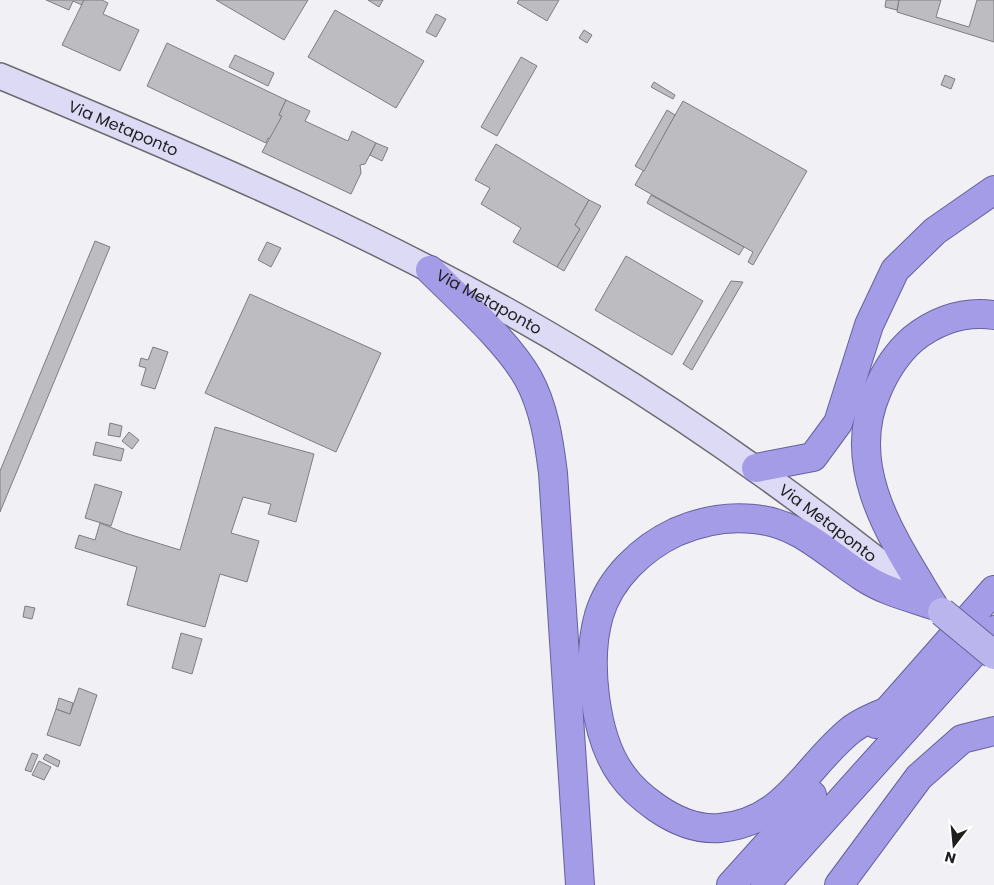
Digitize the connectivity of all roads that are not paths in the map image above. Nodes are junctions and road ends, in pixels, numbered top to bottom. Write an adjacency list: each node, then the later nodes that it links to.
1 (0, 76): 3 (main road, Via Metaponto)
2 (994, 190): 5 (highway)
3 (430, 270): 5 (main road, Via Metaponto); 12 (highway)
4 (994, 315): 7 (highway)
5 (756, 468): 7 (main road, Via Metaponto)
6 (994, 590): 10 (highway)
7 (938, 608): 9 (main road, bridge); 10 (highway)
8 (994, 630): 14 (highway)
9 (994, 655)
10 (888, 711): 13 (highway)
11 (994, 731): 15 (highway)
12 (580, 885)
13 (731, 885)
14 (764, 885)
15 (839, 885)

